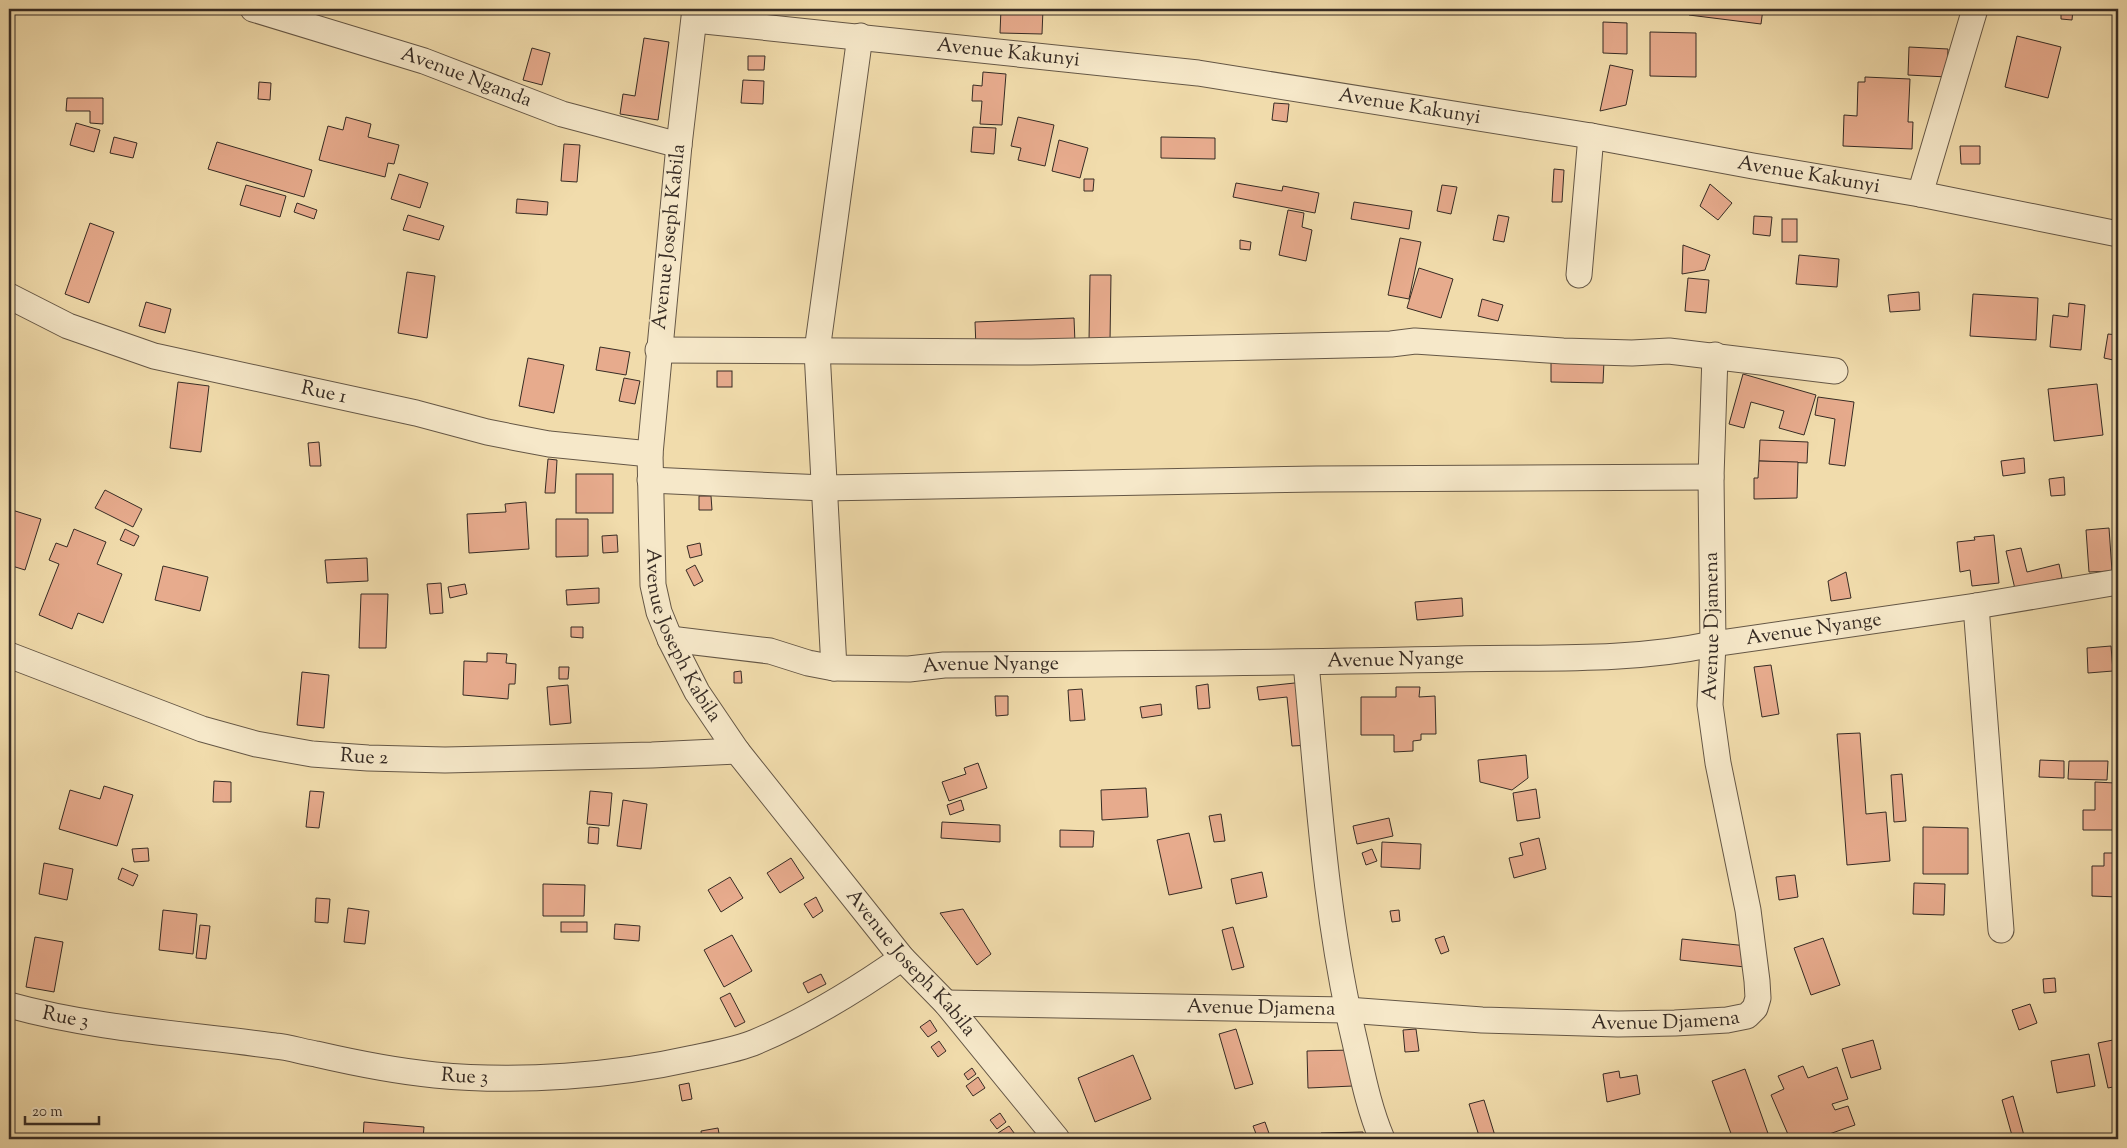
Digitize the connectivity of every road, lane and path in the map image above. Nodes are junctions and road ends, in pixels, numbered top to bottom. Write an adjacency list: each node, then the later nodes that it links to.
1 (253, 9): 6 (street, Avenue Nganda)
2 (1975, 9): 7 (street)
3 (695, 14): 4 (street, Avenue Kakunyi); 6 (street, Avenue Joseph Kabila)
4 (860, 36): 5 (street, Avenue Kakunyi); 12 (street)
5 (1591, 136): 7 (street, Avenue Kakunyi); 9 (street)
6 (679, 145): 11 (street, Avenue Joseph Kabila)
7 (1920, 194): 8 (street, Avenue Kakunyi)
8 (2118, 234)
9 (1579, 275)
10 (9, 296): 15 (street, Rue 1)
11 (658, 350): 12 (street); 15 (street, Avenue Joseph Kabila)
12 (817, 351): 13 (street); 18 (street)
13 (1716, 355): 14 (street); 16 (street, Avenue Djamena)
14 (1835, 370)
15 (650, 454): 17 (street, Avenue Joseph Kabila)
16 (1710, 476): 18 (street); 22 (street, Avenue Djamena)
17 (650, 480): 18 (street); 21 (street, Avenue Joseph Kabila)
18 (824, 488): 25 (street)
19 (2118, 582): 20 (street, Avenue Nyange)
20 (1976, 606): 22 (street, Avenue Nyange); 27 (street)
21 (670, 639): 25 (street, Avenue Nyange); 26 (street, Avenue Joseph Kabila)
22 (1713, 644): 24 (street, Avenue Nyange); 31 (street, Avenue Djamena)
23 (9, 655): 26 (street, Rue 2)
24 (1306, 663): 25 (street, Avenue Nyange); 31 (street)
25 (834, 668)
26 (738, 751): 28 (street, Avenue Joseph Kabila)
27 (2001, 930)
28 (902, 958): 29 (street, Avenue Joseph Kabila); 30 (street, Rue 3)
29 (946, 1003): 31 (street, Avenue Djamena); 32 (street, Avenue Joseph Kabila)
30 (9, 1005)
31 (1347, 1010): 33 (street)
32 (1058, 1139)
33 (1382, 1139)

